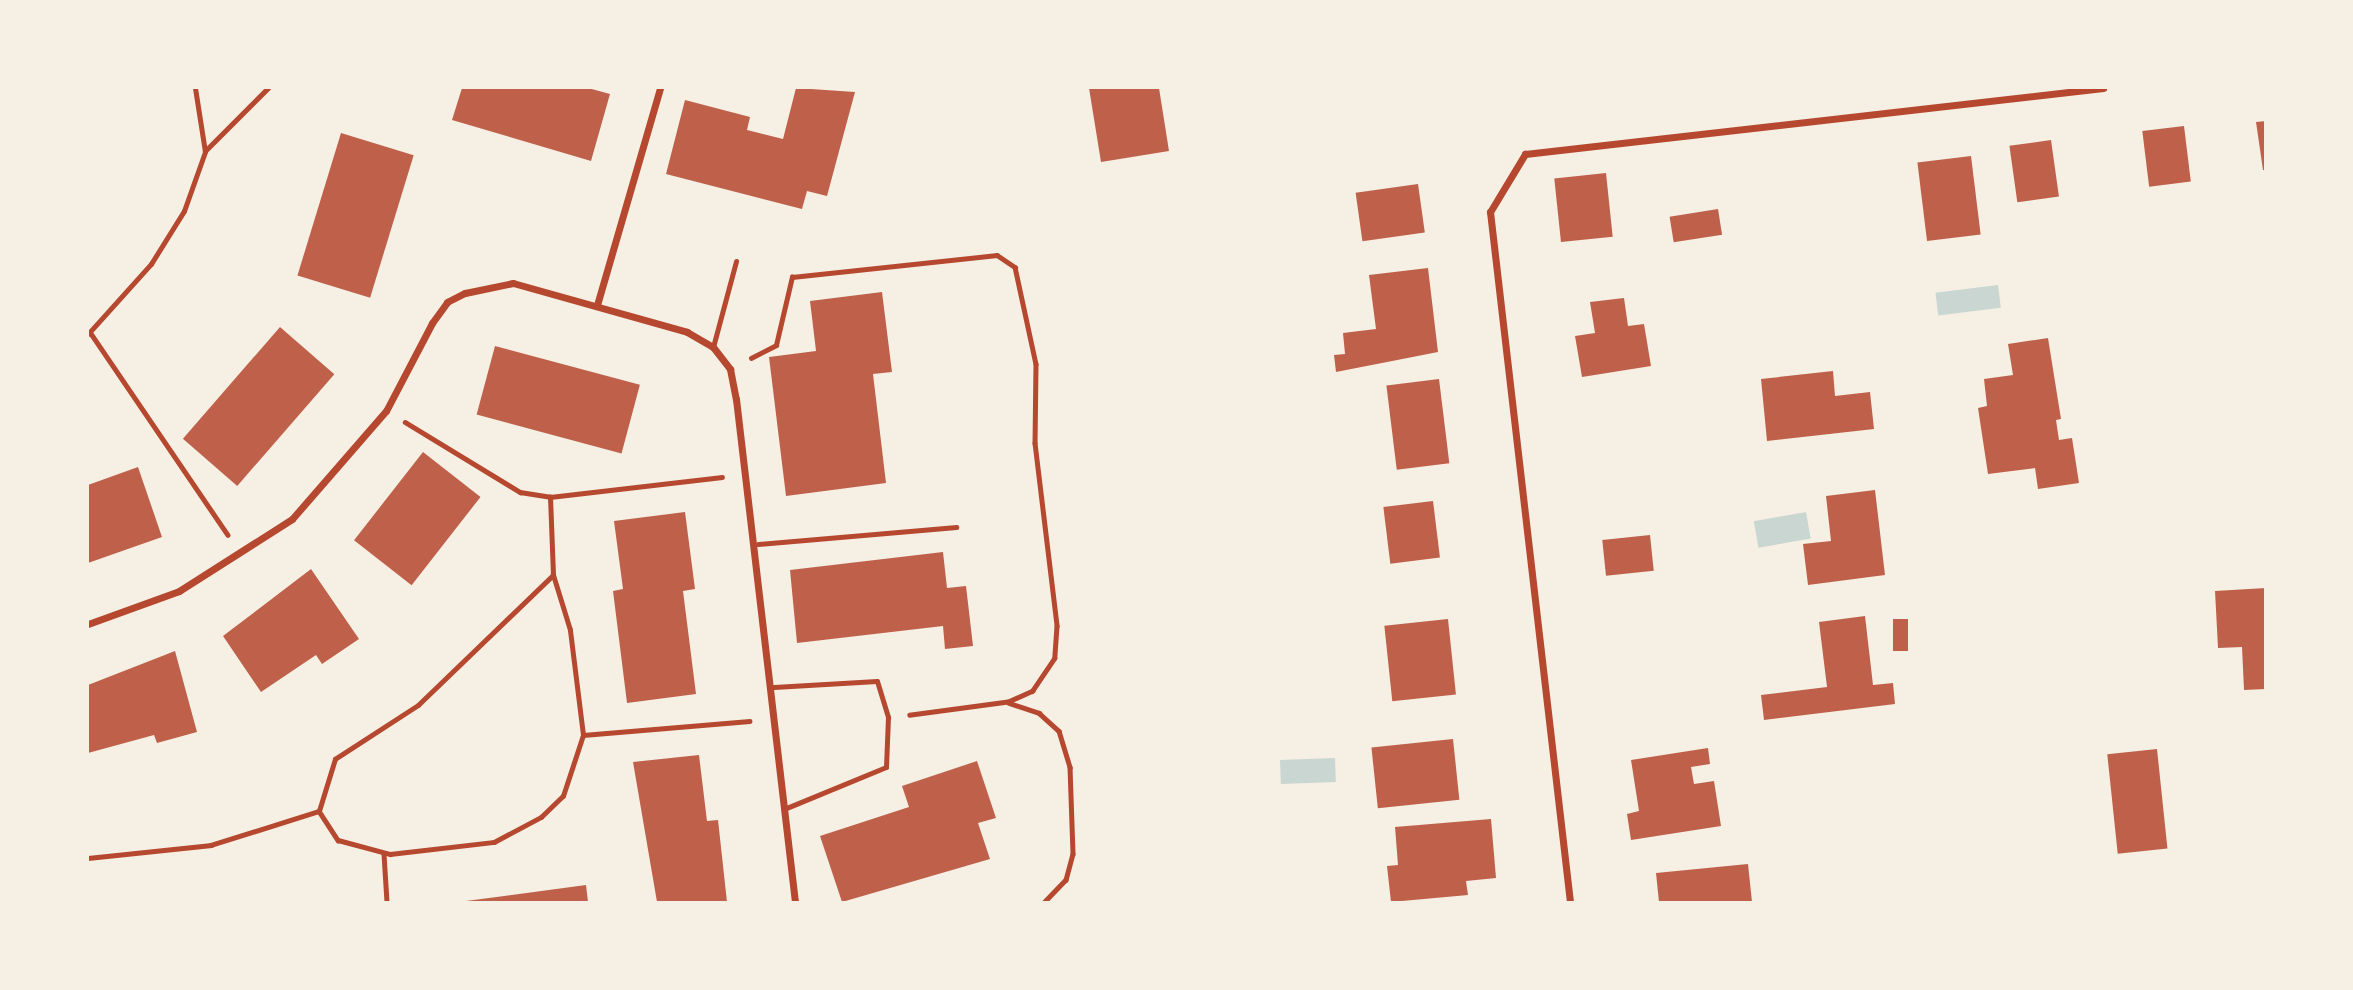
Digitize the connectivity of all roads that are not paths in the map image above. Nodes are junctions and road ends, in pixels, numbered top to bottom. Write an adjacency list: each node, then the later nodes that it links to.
1 (660, 88): 4 (street)
2 (2103, 88): 12 (street)
3 (736, 261): 5 (lane)
4 (597, 305): 5 (street); 8 (street)
5 (713, 347): 7 (street)
6 (956, 527): 7 (lane)
7 (758, 544): 9 (street)
8 (88, 624)
9 (774, 687): 10 (street); 10 (lane)
10 (784, 809): 11 (street)
11 (795, 902)
12 (1570, 902)

